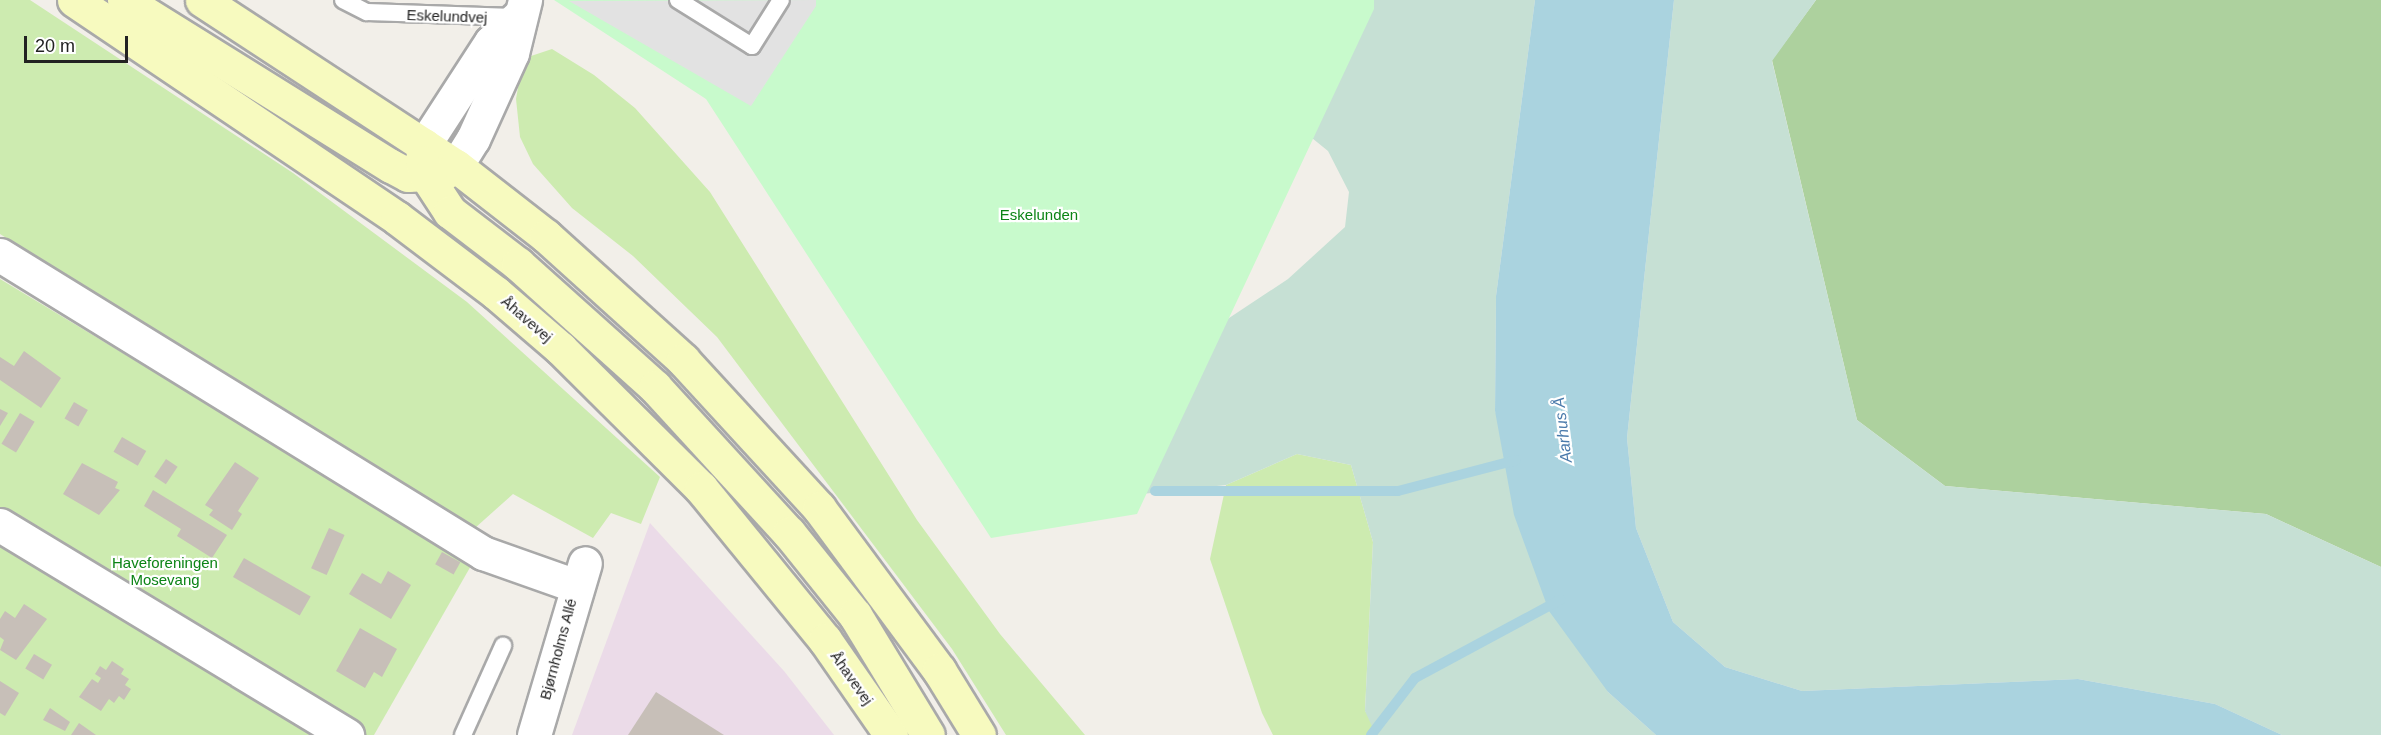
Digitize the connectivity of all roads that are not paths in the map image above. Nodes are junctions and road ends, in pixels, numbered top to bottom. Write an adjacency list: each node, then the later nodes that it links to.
1 (74, 0): 16 (main road, Åhavevej)
2 (124, 0): 9 (main road)
3 (202, 0): 8 (main road)
4 (343, 0): 7 (lane, Eskelundvej)
5 (678, 0): 6 (lane)
6 (781, 0)
7 (521, 9): 8 (street, Eskelundvej); 9 (street)
8 (424, 145): 9 (main road)
9 (441, 171): 17 (main road); 18 (main road)
10 (0, 255): 15 (street, Bjørnholms Allé)
11 (0, 525): 13 (street)
12 (503, 646): 14 (lane)
13 (347, 735)
14 (463, 735)
15 (534, 735)
16 (891, 735)
17 (928, 735)
18 (980, 735)

